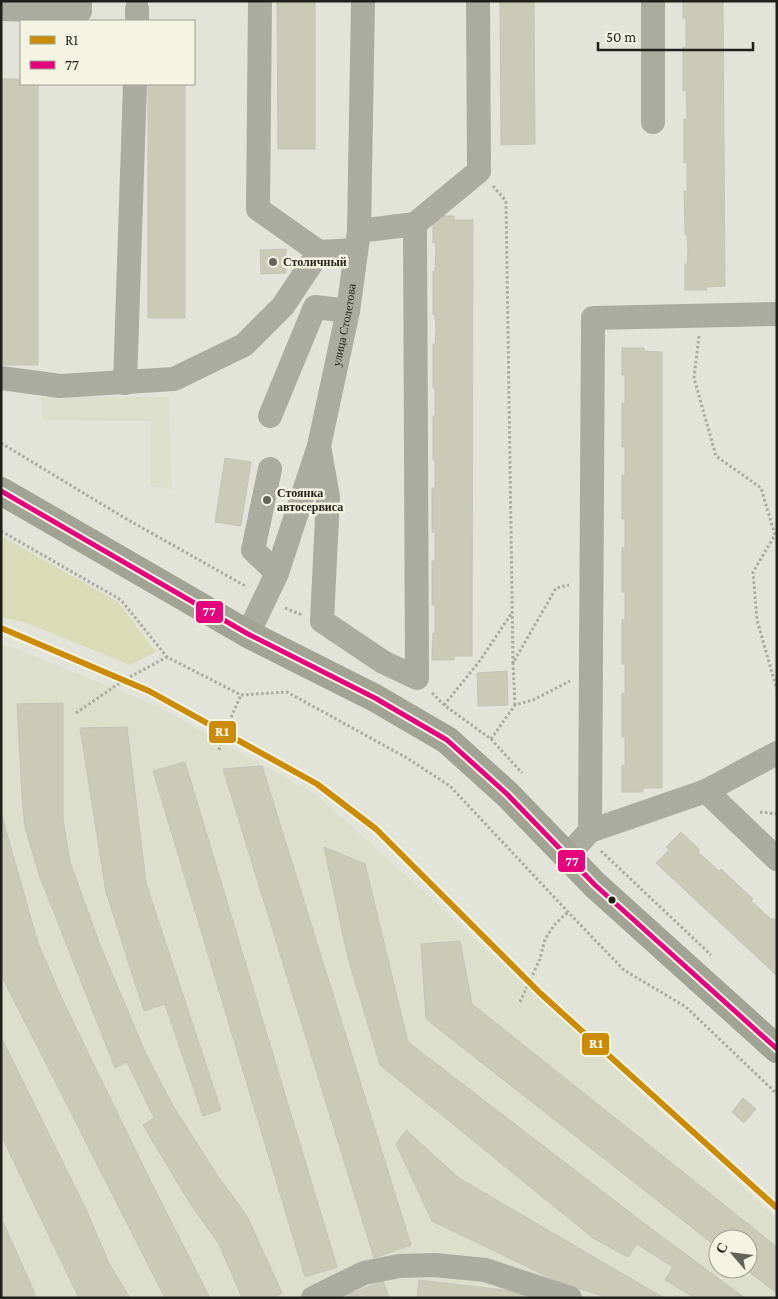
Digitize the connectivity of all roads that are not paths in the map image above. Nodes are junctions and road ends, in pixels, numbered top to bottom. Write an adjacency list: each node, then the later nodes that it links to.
1 (80, 1): 6 (street)
2 (260, 1): 11 (street)
3 (363, 1): 10 (street, улица Столетова)
4 (478, 1): 9 (street)
5 (653, 1): 8 (street)
6 (1, 9)
7 (135, 85): 15 (street)
8 (653, 122)
9 (415, 224): 10 (street); 17 (street)
10 (357, 240): 11 (street); 12 (street, улица Столетова)
11 (319, 252): 15 (street)
12 (348, 311): 16 (street); 17 (street, улица Столетова)
13 (777, 314): 24 (street)
14 (1, 378): 15 (street)
15 (125, 383)
16 (270, 416)
17 (319, 446): 20 (street, улица Столетова)
18 (270, 469): 20 (street)
19 (1, 490): 21 (main road)
20 (277, 573): 21 (street, улица Столетова)
21 (248, 634): 25 (main road)
22 (777, 753): 23 (street)
23 (706, 791): 24 (street); 26 (street)
24 (590, 831): 25 (street)
25 (567, 856): 27 (main road)
26 (777, 858)
27 (777, 1048)
28 (313, 1298): 29 (street)
29 (570, 1298)

